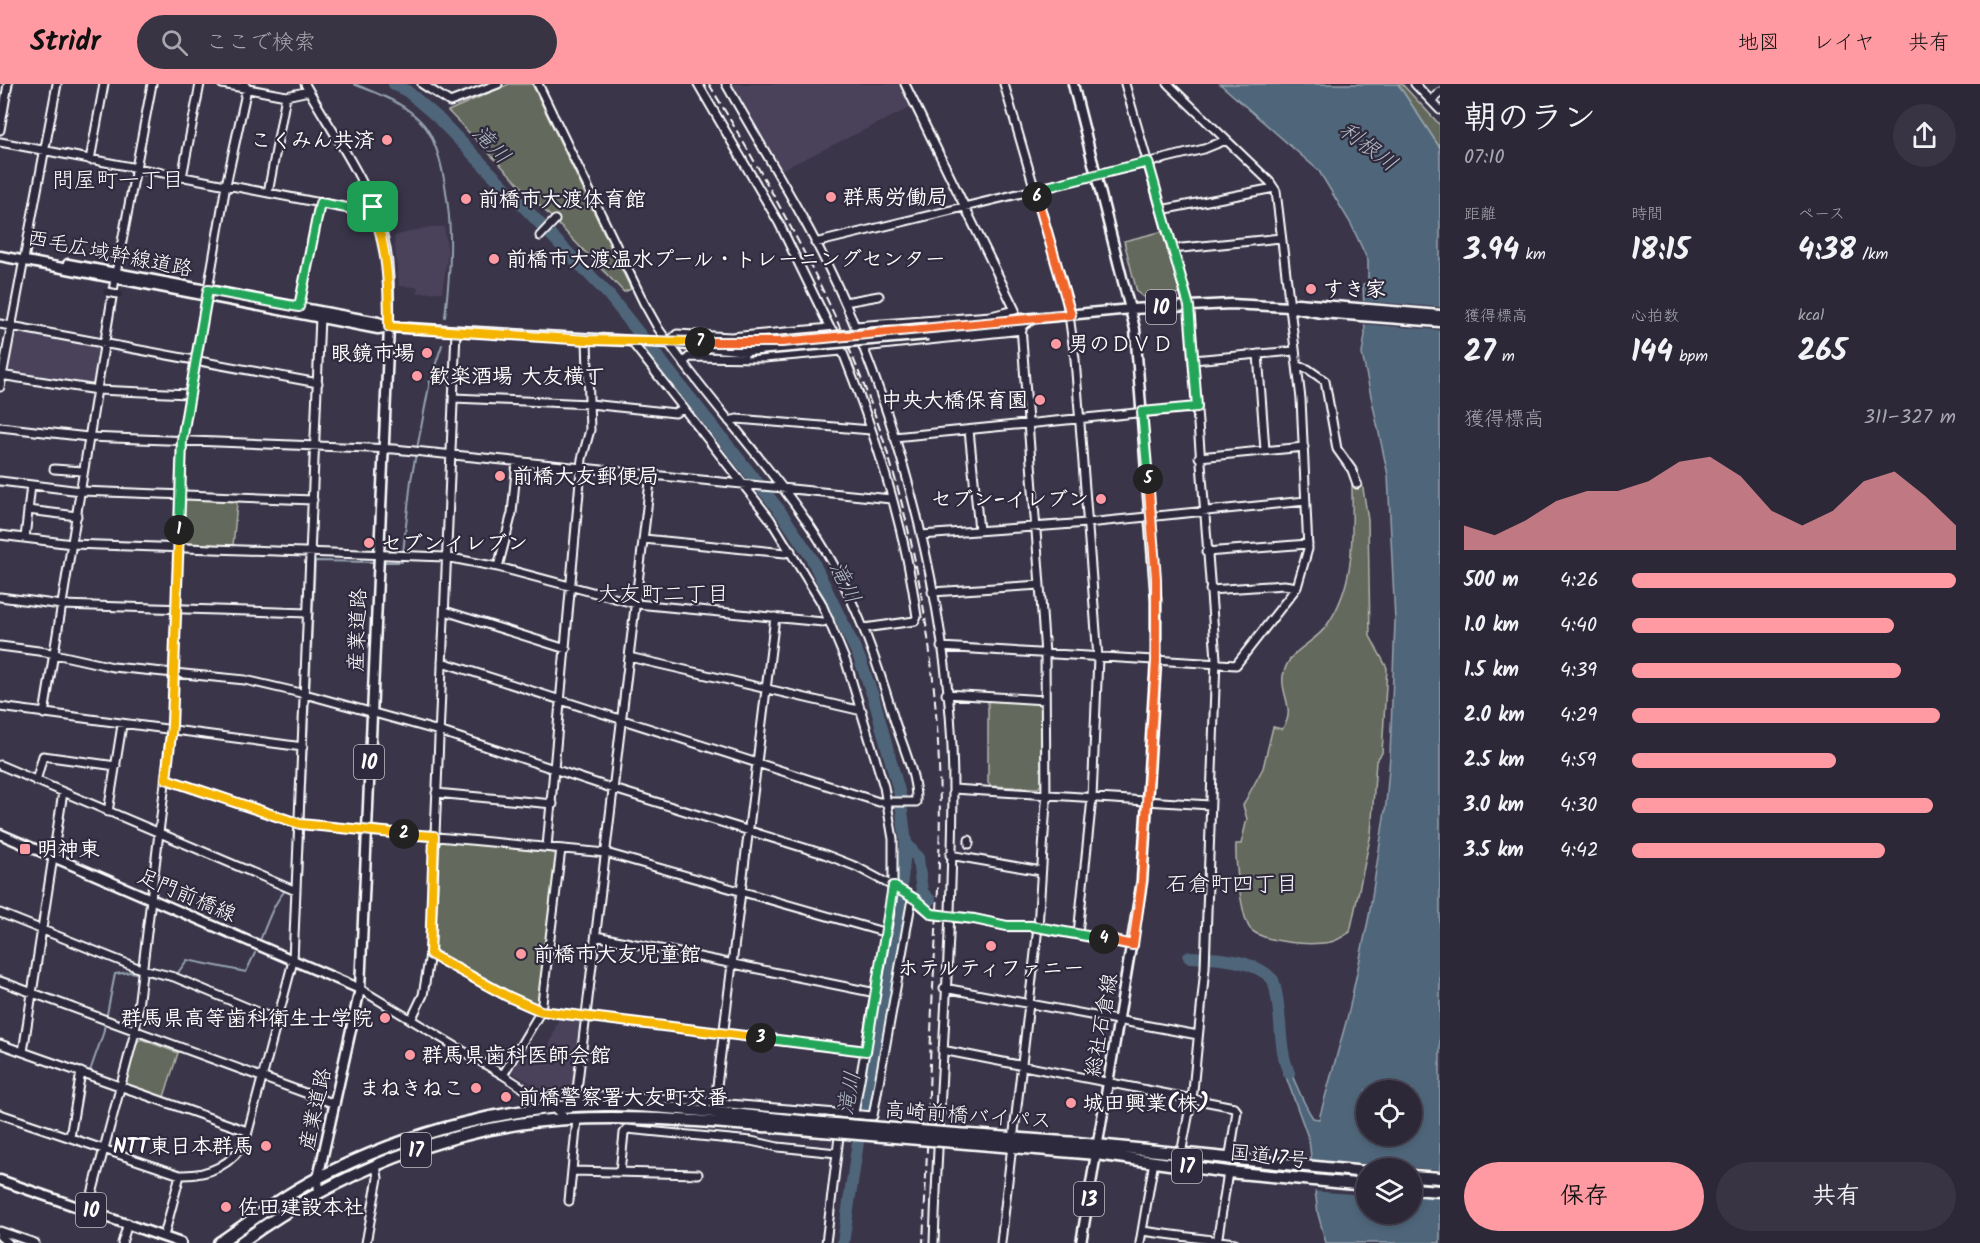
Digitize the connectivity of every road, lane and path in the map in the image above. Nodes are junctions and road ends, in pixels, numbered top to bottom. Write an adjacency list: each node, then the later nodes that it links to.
1 (8, 84): 23 (street)
2 (57, 84): 26 (street)
3 (104, 84): 27 (street)
4 (152, 84): 29 (street)
5 (200, 84): 31 (street)
6 (222, 84): 19 (street)
7 (305, 84): 20 (street, 産業道路)
8 (422, 84): 9 (street)
9 (498, 84)
10 (538, 84): 75 (street)
11 (698, 84): 68 (street)
12 (726, 84): 43 (street)
13 (1004, 84): 34 (street)
14 (1073, 84): 30 (main road, 総社石倉線)
15 (1125, 84): 28 (street)
16 (1168, 84): 24 (street)
17 (1415, 84): 22 (street)
18 (907, 85): 38 (street)
19 (245, 86): 21 (street); 32 (street)
20 (309, 91): 21 (street); 37 (street, 産業道路)
21 (286, 96): 35 (street)
22 (1440, 110)
23 (0, 130)
24 (1226, 140): 28 (street); 33 (street)
25 (0, 142): 26 (street)
26 (44, 151): 27 (street); 47 (street)
27 (90, 160): 29 (street)
28 (1148, 162): 30 (street); 39 (street)
29 (135, 168): 31 (street); 48 (street)
30 (1095, 175): 34 (street); 57 (main road, 総社石倉線)
31 (182, 177): 32 (street)
32 (226, 185): 35 (street); 50 (street)
33 (1274, 188): 39 (street); 42 (street)
34 (1035, 190): 38 (street); 59 (street)
35 (268, 193): 36 (street)
36 (320, 203): 37 (street); 55 (street)
37 (373, 207): 67 (street, 産業道路)
38 (965, 208): 43 (street); 66 (street)
39 (1161, 210): 44 (street)
40 (555, 220): 41 (street)
41 (540, 236)
42 (1281, 238): 44 (street); 56 (street)
43 (815, 243): 53 (street)
44 (1172, 249): 54 (street)
45 (0, 251): 47 (main road, 西毛広域幹線道路)
46 (0, 256): 47 (main road, 西毛広域幹線道路)
47 (23, 258): 48 (main road, 西毛広域幹線道路); 65 (street)
48 (115, 276): 50 (main road, 西毛広域幹線道路); 74 (street)
49 (107, 292): 51 (street, bridge)
50 (208, 293): 55 (main road, 西毛広域幹線道路); 61 (main road, 西毛広域幹線道路); 80 (street)
51 (118, 294)
52 (879, 296): 53 (street)
53 (845, 302): 66 (street)
54 (1189, 306): 56 (main road, 西毛広域幹線道路 / 10); 57 (main road, 西毛広域幹線道路 / 10); 81 (street)
55 (299, 307): 67 (main road, 西毛広域幹線道路)
56 (1290, 307): 58 (main road, 西毛広域幹線道路 / 10); 78 (street)
57 (1131, 309): 59 (main road, 西毛広域幹線道路 / 10); 93 (main road, 総社石倉線)
58 (1321, 309): 60 (main road, 西毛広域幹線道路 / 10); 63 (main road, 西毛広域幹線道路 / 10)
59 (1071, 315): 62 (main road, 西毛広域幹線道路 / 10); 94 (street)
60 (1440, 315)
61 (320, 317): 67 (main road, 西毛広域幹線道路); 85 (street)
62 (1032, 318): 69 (main road); 71 (main road, 西毛広域幹線道路 / 10)
63 (1440, 322)
64 (0, 324): 65 (street)
65 (11, 326): 74 (street); 84 (street)
66 (855, 326): 76 (street)
67 (389, 327): 70 (main road, 西毛広域幹線道路 / 10); 105 (main road, 産業道路 / 10)
68 (830, 328): 75 (street); 77 (street)
69 (1021, 328): 71 (main road, 西毛広域幹線道路 / 10); 76 (street); 96 (street)
70 (456, 331): 72 (main road, 西毛広域幹線道路 / 10); 89 (street)
71 (927, 331): 75 (main road, 西毛広域幹線道路 / 10, bridge)
72 (587, 340): 73 (main road, 西毛広域幹線道路 / 10); 90 (street)
73 (633, 341): 75 (main road, 西毛広域幹線道路 / 10); 92 (street)
74 (104, 343): 80 (street); 87 (street)
75 (665, 343): 82 (street)
76 (862, 347): 101 (street)
77 (842, 351): 82 (street); 98 (street)
78 (1294, 351): 79 (street); 83 (street)
79 (1258, 354): 81 (street); 106 (street)
80 (196, 360): 85 (street); 88 (street)
81 (1193, 360): 91 (street)
82 (683, 363): 95 (street)
83 (1298, 366): 104 (street); 116 (street)
84 (1, 375): 86 (street); 87 (street)
85 (318, 383): 103 (street)
86 (0, 387)
87 (97, 390): 88 (street); 100 (street)
88 (189, 394): 102 (street)
89 (454, 398): 90 (street); 107 (street)
90 (590, 404): 92 (street); 110 (street)
91 (1197, 407): 93 (street); 108 (street)
92 (682, 409): 115 (street)
93 (1142, 412): 94 (street); 127 (main road, 総社石倉線)
94 (1080, 419): 96 (street); 128 (street)
95 (729, 421): 98 (street); 118 (street)
96 (1028, 424): 99 (street); 129 (street)
97 (0, 426): 100 (street)
98 (871, 430): 122 (street)
99 (969, 430): 101 (street); 130 (street)
100 (88, 437): 102 (street); 112 (street)
101 (894, 437): 132 (street)
102 (182, 440): 103 (street); 120 (street)
103 (315, 446): 105 (street); 121 (street)
104 (1304, 447): 106 (street); 123 (street)
105 (383, 448): 107 (street); 141 (main road, 産業道路 / 10)
106 (1265, 450): 108 (street)
107 (451, 454): 109 (street); 142 (street)
108 (1199, 457): 125 (street)
109 (518, 461): 110 (street); 143 (street)
110 (582, 467): 113 (street); 145 (street)
111 (54, 469): 112 (street)
112 (84, 471): 119 (street)
113 (651, 474): 115 (street); 134 (street)
114 (0, 482): 117 (street)
115 (742, 483): 118 (street); 138 (street)
116 (1357, 484)
117 (31, 485): 119 (street); 124 (street)
118 (779, 487): 122 (street); 157 (street)
119 (81, 491): 120 (street); 126 (street)
120 (180, 494): 121 (street); 137 (street)
121 (313, 500): 140 (street)
122 (891, 500): 157 (street)
123 (1306, 501): 125 (street); 136 (street)
124 (28, 510): 126 (street); 133 (street)
125 (1205, 512): 127 (street); 139 (street)
126 (77, 516): 135 (street)
127 (1151, 517): 128 (street); 165 (main road, 総社石倉線)
128 (1087, 523): 129 (street); 164 (street)
129 (1036, 527): 130 (street); 144 (street)
130 (980, 530): 132 (street)
131 (0, 535): 133 (street)
132 (921, 535): 148 (street)
133 (25, 538): 135 (street)
134 (644, 539): 138 (street); 150 (street)
135 (72, 544): 137 (street); 151 (street)
136 (1308, 544): 139 (street); 146 (street)
137 (178, 547): 140 (street); 152 (street)
138 (791, 550): 156 (street)
139 (1206, 552): 147 (street)
140 (311, 553): 141 (street); 154 (street)
141 (378, 556): 142 (street); 176 (main road, 産業道路 / 10)
142 (446, 557): 143 (street); 153 (street)
143 (498, 567): 145 (street)
144 (1040, 585): 148 (street); 162 (street)
145 (572, 587): 150 (street); 160 (street)
146 (1296, 587): 147 (street); 167 (street)
147 (1210, 590): 167 (street)
148 (932, 592): 159 (street)
149 (0, 597): 151 (street)
150 (636, 604): 155 (street); 163 (street)
151 (62, 605): 152 (street); 161 (street)
152 (178, 610): 154 (street); 168 (street)
153 (445, 611): 160 (street); 166 (street)
154 (308, 613): 170 (street)
155 (775, 617): 156 (street); 169 (street)
156 (829, 620): 175 (street)
157 (864, 628): 196 (street)
158 (0, 646): 161 (street)
159 (941, 647): 162 (street); 171 (street)
160 (566, 649): 173 (street)
161 (53, 654): 168 (street); 177 (street)
162 (1046, 654): 164 (street); 172 (street)
163 (629, 657): 169 (street); 178 (street)
164 (1098, 658): 165 (street); 194 (street)
165 (1156, 661): 167 (street); 195 (main road, 総社石倉線)
166 (442, 662): 173 (street); 181 (street)
167 (1216, 664): 198 (street)
168 (174, 674): 170 (street); 180 (street)
169 (767, 690): 175 (street); 183 (street)
170 (305, 694): 176 (street); 182 (street)
171 (946, 694): 172 (street); 190 (street)
172 (1045, 699): 193 (street)
173 (562, 701): 178 (street); 186 (street)
174 (0, 707): 177 (street)
175 (862, 711): 196 (street)
176 (371, 712): 181 (street); 202 (main road, 産業道路 / 10)
177 (44, 714): 179 (street)
178 (622, 721): 183 (street); 189 (street)
179 (122, 725): 180 (street); 185 (street)
180 (172, 731): 182 (street); 187 (street)
181 (439, 731): 186 (street); 192 (street)
182 (303, 747): 200 (street)
183 (758, 764): 196 (street); 201 (street)
184 (0, 765): 188 (street)
185 (116, 766): 188 (street); 199 (street)
186 (555, 769): 189 (street); 197 (street)
187 (166, 779): 200 (street); 203 (street)
188 (36, 781): 191 (street)
189 (614, 789): 201 (street); 208 (street)
190 (952, 789): 193 (street); 209 (street)
191 (63, 792): 199 (street); 210 (street)
192 (436, 793): 197 (street); 205 (street)
193 (1045, 795): 194 (street); 211 (street)
194 (1092, 798): 195 (street); 222 (street)
195 (1147, 801): 198 (street); 224 (main road, 総社石倉線)
196 (889, 803): 212 (street)
197 (553, 804): 206 (street)
198 (1210, 805): 242 (street)
199 (108, 812): 203 (street)
200 (300, 824): 202 (street); 213 (street)
201 (748, 831): 212 (street); 214 (street)
202 (366, 832): 205 (street); 231 (main road, 産業道路 / 10)
203 (159, 833): 213 (street); 216 (street)
204 (0, 834): 210 (main road, 足門前橋線)
205 (434, 836): 206 (street); 225 (street)
206 (547, 847): 207 (street)
207 (561, 849): 208 (street); 235 (street)
208 (606, 853): 214 (street); 223 (street)
209 (950, 855): 211 (street); 218 (street)
210 (53, 857): 216 (main road, 足門前橋線); 220 (street)
211 (1041, 871): 219 (street)
212 (895, 887): 215 (street); 221 (street)
213 (296, 891): 226 (street)
214 (741, 891): 221 (street); 227 (street)
215 (912, 897): 218 (street); 260 (street)
216 (152, 900): 226 (main road, 足門前橋線); 228 (street)
217 (0, 913): 220 (street)
218 (949, 916): 219 (street); 230 (street)
219 (1038, 927): 222 (street); 234 (street)
220 (42, 929): 228 (street); 232 (street)
221 (887, 933): 233 (street)
222 (1078, 934): 224 (street)
223 (596, 936): 227 (street); 236 (street)
224 (1133, 945): 239 (main road, 総社石倉線)
225 (430, 954): 235 (street); 238 (street)
226 (293, 961): 231 (main road, 足門前橋線); 237 (street)
227 (732, 963): 233 (street); 241 (street)
228 (142, 969): 237 (street); 240 (street)
229 (0, 981): 232 (street)
230 (944, 988): 234 (street); 244 (street)
231 (360, 989): 238 (street); 256 (main road, 産業道路 / 10)
232 (32, 993): 240 (street); 246 (street)
233 (876, 993): 245 (street)
234 (1029, 1003): 239 (street); 247 (street)
235 (541, 1011): 236 (street); 249 (street)
236 (587, 1017): 241 (street); 254 (street)
237 (277, 1020): 250 (street)
238 (411, 1020): 249 (street)
239 (1120, 1021): 242 (street); 251 (main road, 総社石倉線)
240 (135, 1032): 250 (street); 252 (street)
241 (724, 1034): 245 (street); 255 (street)
242 (1198, 1035): 253 (street)
243 (0, 1044): 246 (street)
244 (942, 1050): 247 (street); 304 (street)
245 (866, 1051): 260 (street)
246 (23, 1052): 248 (street)
247 (1022, 1065): 251 (street); 264 (street)
248 (81, 1072): 252 (street); 265 (street)
249 (503, 1075): 257 (street)
250 (262, 1076): 256 (street); 263 (street)
251 (1109, 1082): 253 (street); 267 (main road, 総社石倉線)
252 (120, 1086): 263 (street); 266 (street)
253 (1192, 1097): 270 (street); 271 (street)
254 (579, 1101): 255 (street); 257 (highway, 高崎前橋バイパス / 17); 262 (highway, 高崎前橋バイパス / 17)
255 (715, 1102): 258 (street)
256 (334, 1104): 281 (main road, 産業道路 / 10)
257 (554, 1108): 261 (street); 281 (highway, 高崎前橋バイパス / 17)
258 (842, 1112): 260 (street); 268 (street)
259 (0, 1114): 265 (street)
260 (855, 1114)
261 (572, 1119): 262 (highway, 高崎前橋バイパス / 17); 273 (highway, 高崎前橋バイパス / 17); 274 (street)
262 (822, 1127): 267 (highway, 高崎前橋バイパス / 17, bridge)
263 (247, 1131): 278 (street)
264 (1014, 1132)
265 (70, 1137): 266 (street)
266 (104, 1148): 278 (street); 289 (street)
267 (1097, 1149): 270 (highway, 国道17号 / 17); 272 (highway, 国道17号 / 17); 306 (main road, 13)
268 (837, 1153): 276 (street); 303 (street)
269 (1011, 1154): 305 (street)
270 (1181, 1154): 271 (highway, 国道17号 / 17)
271 (1229, 1160): 275 (highway, 国道17号 / 17)
272 (1154, 1161): 277 (highway, 国道17号 / 17); 292 (street)
273 (376, 1166): 287 (highway, 高崎前橋バイパス / 17); 302 (street)
274 (573, 1171): 276 (street); 288 (street)
275 (1356, 1171)
276 (620, 1172): 279 (street)
277 (1228, 1172): 284 (highway, 国道17号 / 17); 295 (street)
278 (180, 1174): 294 (street)
279 (698, 1174)
280 (1422, 1177): 282 (highway)
281 (318, 1178): 287 (main road, 産業道路 / 10); 300 (highway, 高崎前橋バイパス / 17)
282 (1440, 1178)
283 (0, 1180): 289 (main road, 10)
284 (1356, 1184)
285 (1422, 1190): 286 (highway)
286 (1440, 1191)
287 (319, 1192): 301 (highway, 高崎前橋バイパス / 17)
288 (569, 1201)
289 (88, 1209): 290 (main road, 10)
290 (128, 1223): 294 (main road, 10); 298 (street)
291 (0, 1231): 297 (street)
292 (1142, 1231): 295 (street); 307 (street)
293 (0, 1236): 296 (street)
294 (164, 1236): 299 (main road, 10)
295 (1217, 1242): 308 (street)
296 (8, 1243)
297 (35, 1243)
298 (122, 1243)
299 (181, 1243)
300 (219, 1243)
301 (240, 1243)
302 (366, 1243)
303 (826, 1243)
304 (934, 1243)
305 (1001, 1243)
306 (1081, 1243)
307 (1140, 1243)
308 (1235, 1243)

